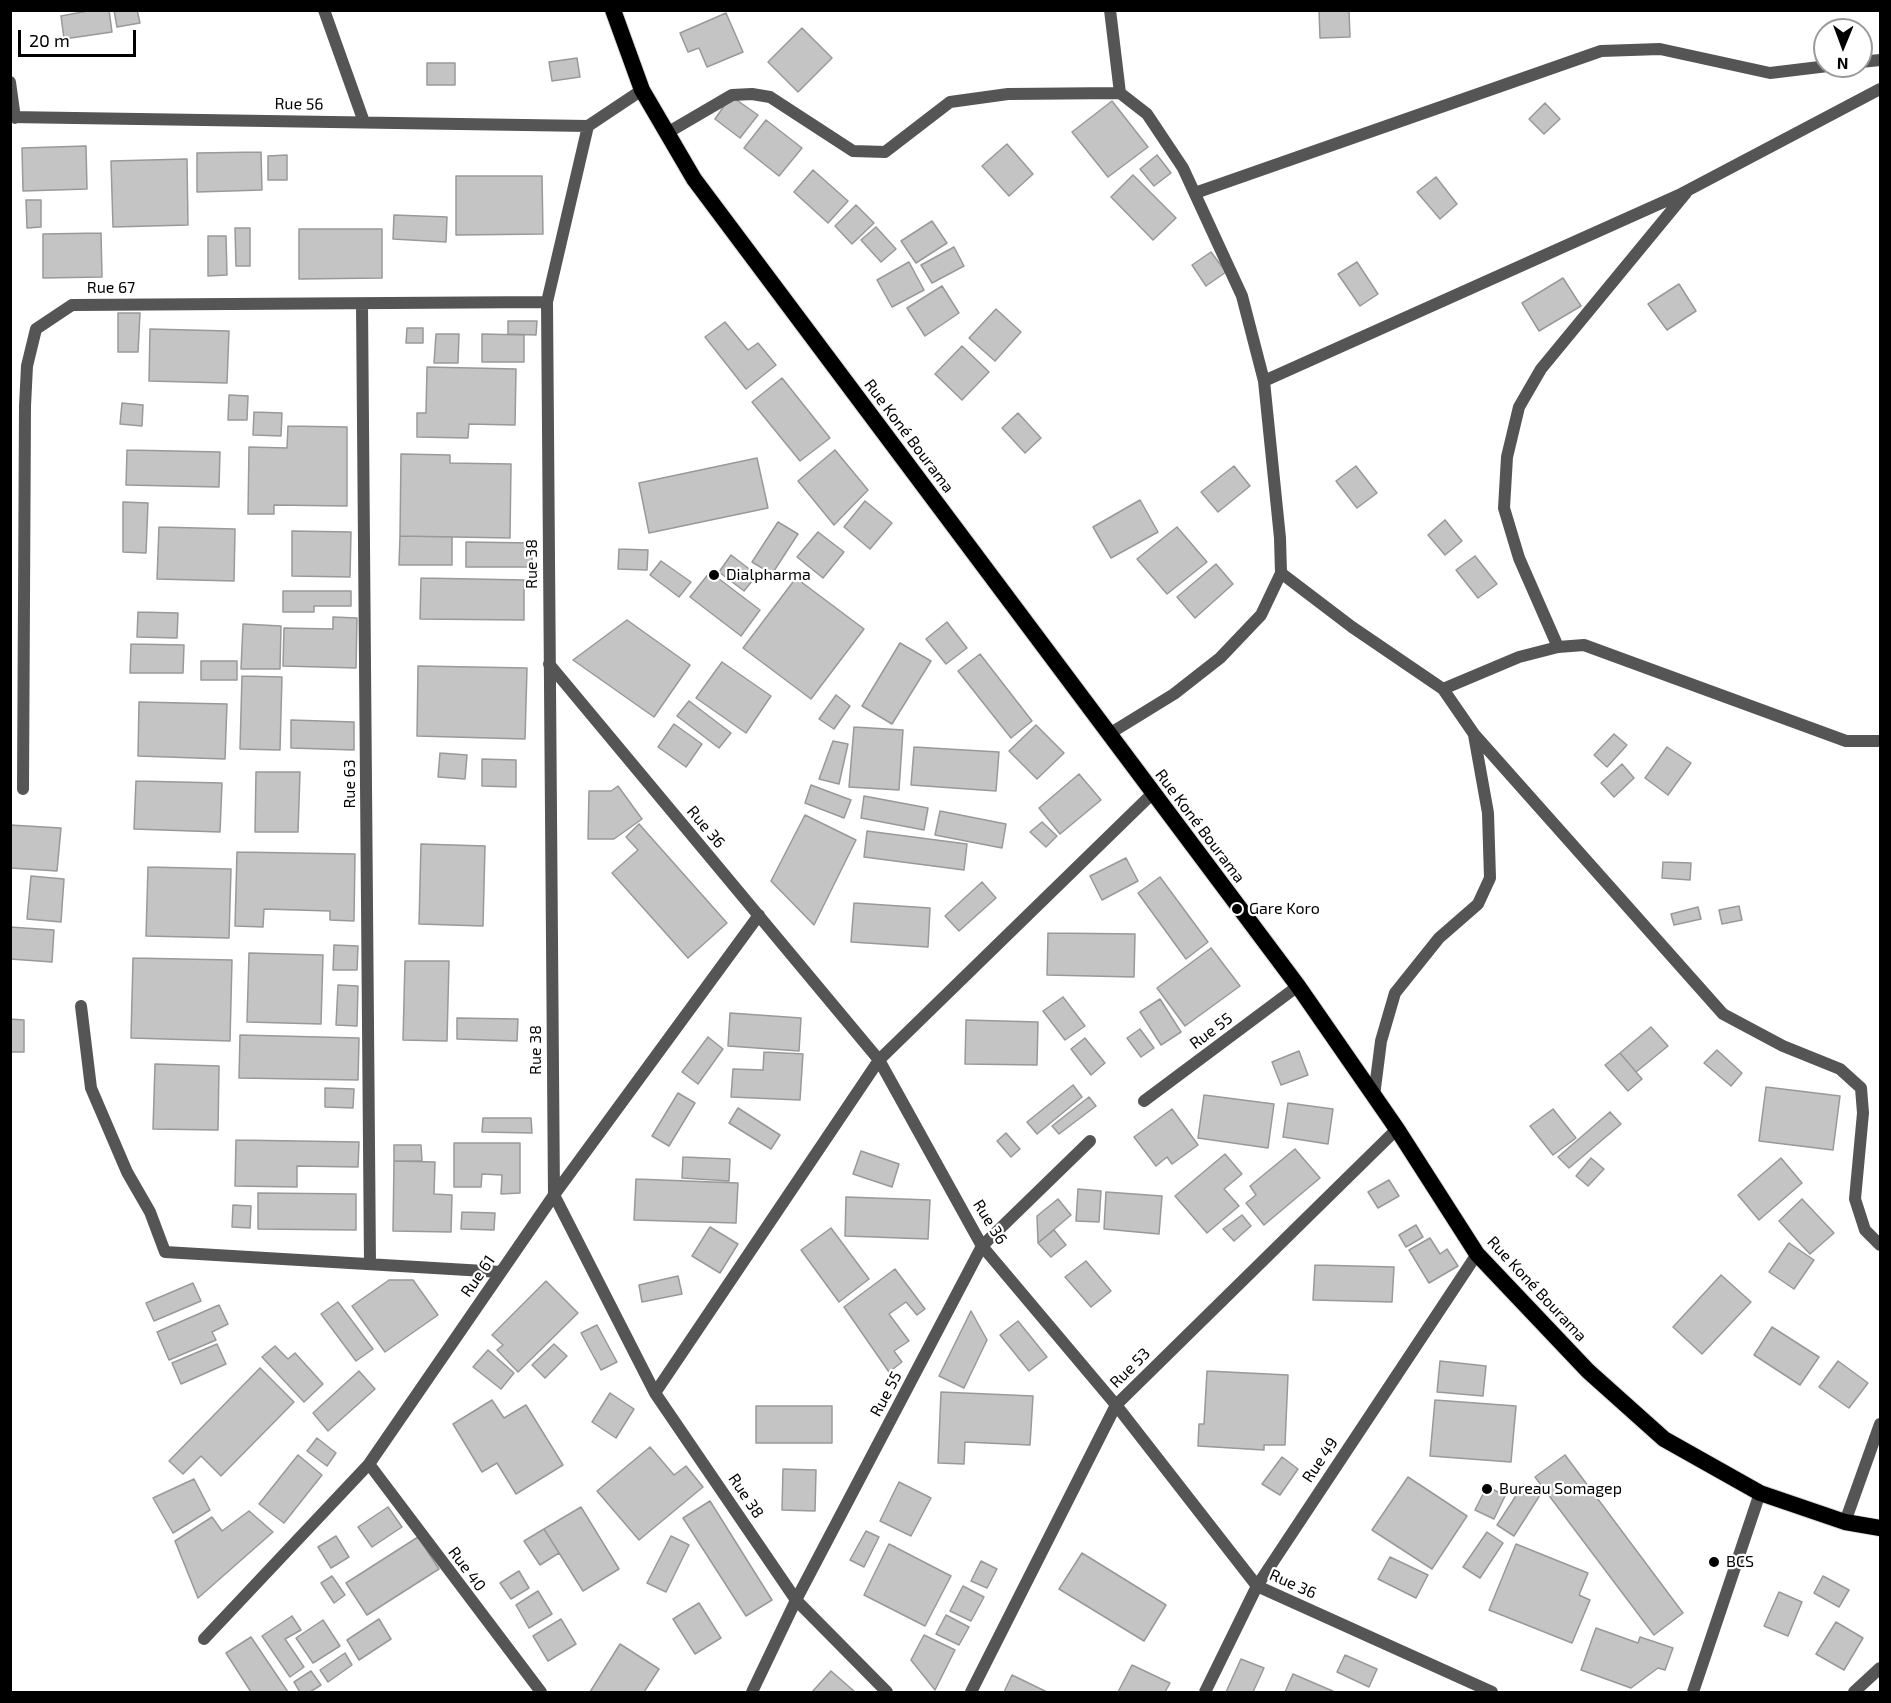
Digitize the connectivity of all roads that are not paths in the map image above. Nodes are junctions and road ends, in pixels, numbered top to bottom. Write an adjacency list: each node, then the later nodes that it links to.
1 (324, 10): 10 (street)
2 (613, 10): 7 (highway, Rue Koné Bourama)
3 (1110, 10): 8 (street)
4 (1813, 68): 14 (street)
5 (10, 82): 9 (street)
6 (1881, 89): 13 (street)
7 (642, 90): 11 (street); 12 (highway, Rue Koné Bourama)
8 (1120, 93): 12 (street); 14 (street)
9 (13, 118): 10 (street, Rue 56)
10 (364, 122): 11 (street, Rue 56)
11 (588, 126): 15 (street, Rue 38)
12 (667, 133): 22 (highway, Rue Koné Bourama)
13 (1689, 189): 17 (street); 19 (street)
14 (1195, 193): 17 (street)
15 (547, 302): 16 (street, Rue 67); 20 (street, Rue 38)
16 (362, 304): 25 (street, Rue 67); 39 (street, Rue 63)
17 (1264, 381): 18 (street)
18 (1281, 573): 21 (street); 22 (street)
19 (1558, 647): 21 (street); 24 (street)
20 (549, 664): 27 (street, Rue 36); 35 (street, Rue 38)
21 (1443, 690): 23 (street)
22 (1109, 734): 26 (highway, Rue Koné Bourama)
23 (1474, 734): 31 (street); 36 (street)
24 (1881, 741)
25 (23, 789)
26 (1153, 793): 28 (highway, Rue Koné Bourama); 30 (street)
27 (759, 915): 30 (street, Rue 36); 35 (street, Rue 61)
28 (1298, 986): 31 (highway, Rue Koné Bourama); 32 (street, Rue 55)
29 (81, 1006): 39 (street)
30 (879, 1060): 37 (street, Rue 36); 41 (street)
31 (1374, 1096): 33 (highway, Rue Koné Bourama)
32 (1144, 1101)
33 (1397, 1129): 38 (highway, Rue Koné Bourama); 42 (street, Rue 53)
34 (1090, 1141): 37 (street, Rue 55)
35 (554, 1195): 40 (street, Rue 61); 41 (street, Rue 38)
36 (1881, 1245)
37 (982, 1246): 42 (street, Rue 36); 49 (street, Rue 55)
38 (1477, 1254): 45 (highway, Rue Koné Bourama); 48 (street, Rue 49)
39 (370, 1263): 40 (street)
40 (501, 1272): 44 (street, Rue 61)
41 (655, 1393): 49 (street, Rue 38)
42 (1116, 1405): 48 (street, Rue 36); 55 (street, Rue 53)
43 (1881, 1424): 46 (street)
44 (369, 1464): 50 (street, Rue 61); 52 (street, Rue 40)
45 (1760, 1493): 46 (highway, Rue Koné Bourama); 58 (street)
46 (1845, 1522): 47 (highway, Rue Koné Bourama)
47 (1881, 1528)
48 (1257, 1586): 56 (street, Rue 49); 57 (street, Rue 36)
49 (796, 1599): 53 (street, Rue 55); 54 (street, Rue 38)
50 (204, 1639)
51 (1881, 1668): 59 (street)
52 (541, 1692)
53 (752, 1692)
54 (887, 1692)
55 (971, 1692)
56 (1205, 1692)
57 (1492, 1692)
58 (1693, 1692)
59 (1854, 1692)

